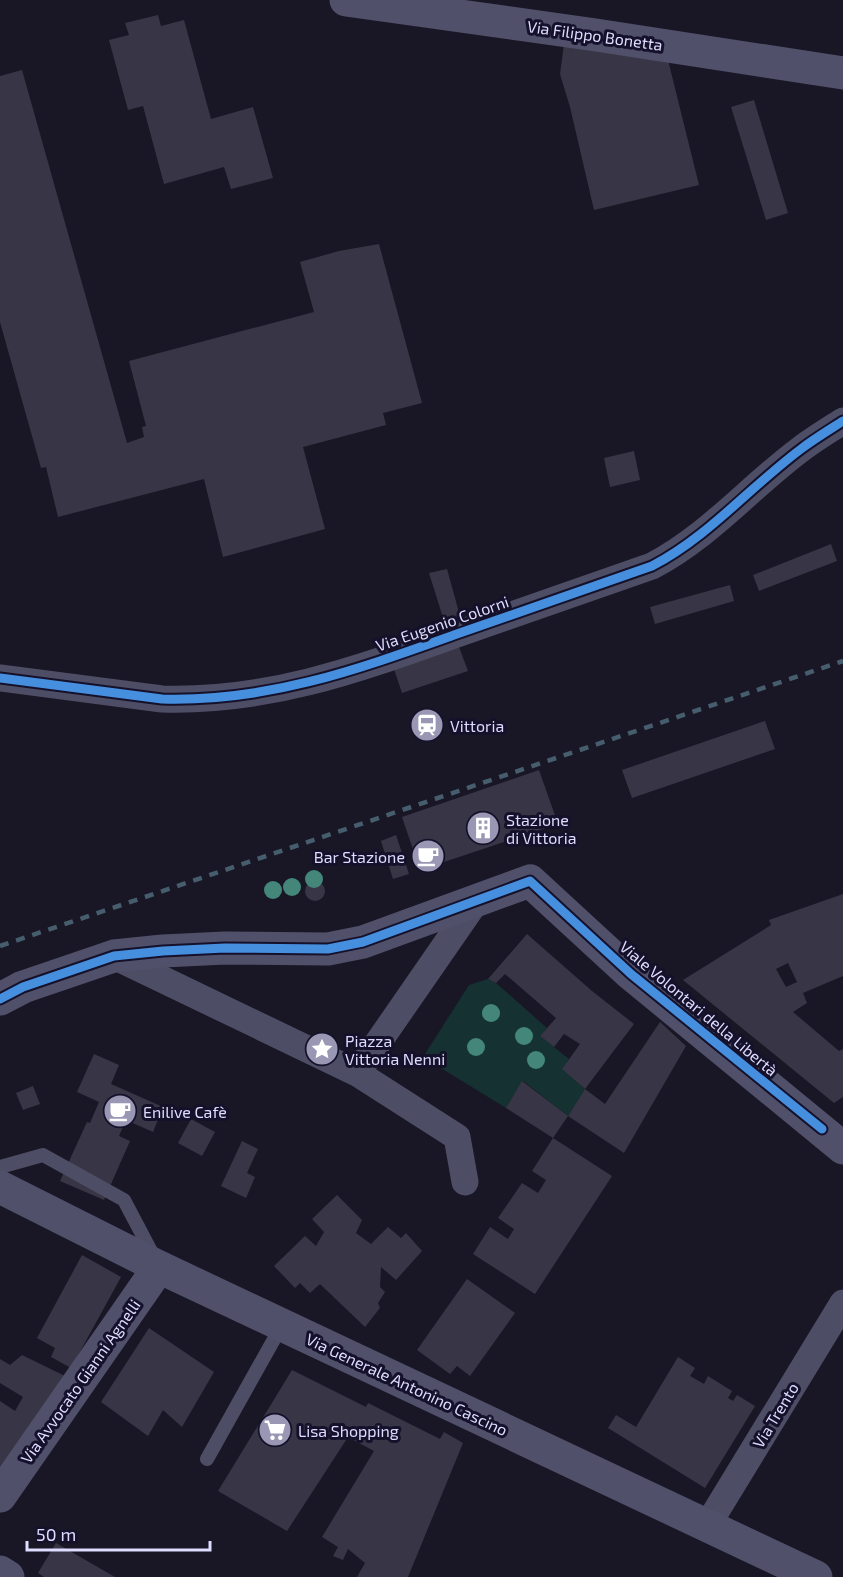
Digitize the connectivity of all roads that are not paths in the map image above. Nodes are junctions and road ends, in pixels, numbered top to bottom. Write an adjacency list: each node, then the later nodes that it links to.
1 (346, 0): 2 (street, Via Filippo Bonetta)
2 (843, 73)
3 (843, 421): 4 (street, Via Eugenio Colorni)
4 (0, 678)
5 (476, 901): 6 (street); 8 (street); 9 (street, Viale Volontari della Libertà)
6 (114, 956): 7 (street); 8 (street)
7 (0, 999)
8 (357, 1073): 11 (street)
9 (836, 1131)
10 (0, 1167): 13 (lane)
11 (465, 1182)
12 (0, 1187): 13 (street, Via Generale Antonino Cascino)
13 (159, 1267): 15 (street, Via Generale Antonino Cascino); 17 (street, Via Avvocato Gianni Agnelli)
14 (843, 1303): 18 (street, Via Trento)
15 (282, 1325): 16 (lane); 18 (street, Via Generale Antonino Cascino)
16 (207, 1459)
17 (0, 1496)
18 (707, 1526): 21 (street, Via Generale Antonino Cascino)
19 (0, 1572): 20 (street)
20 (8, 1577)
21 (816, 1577)

